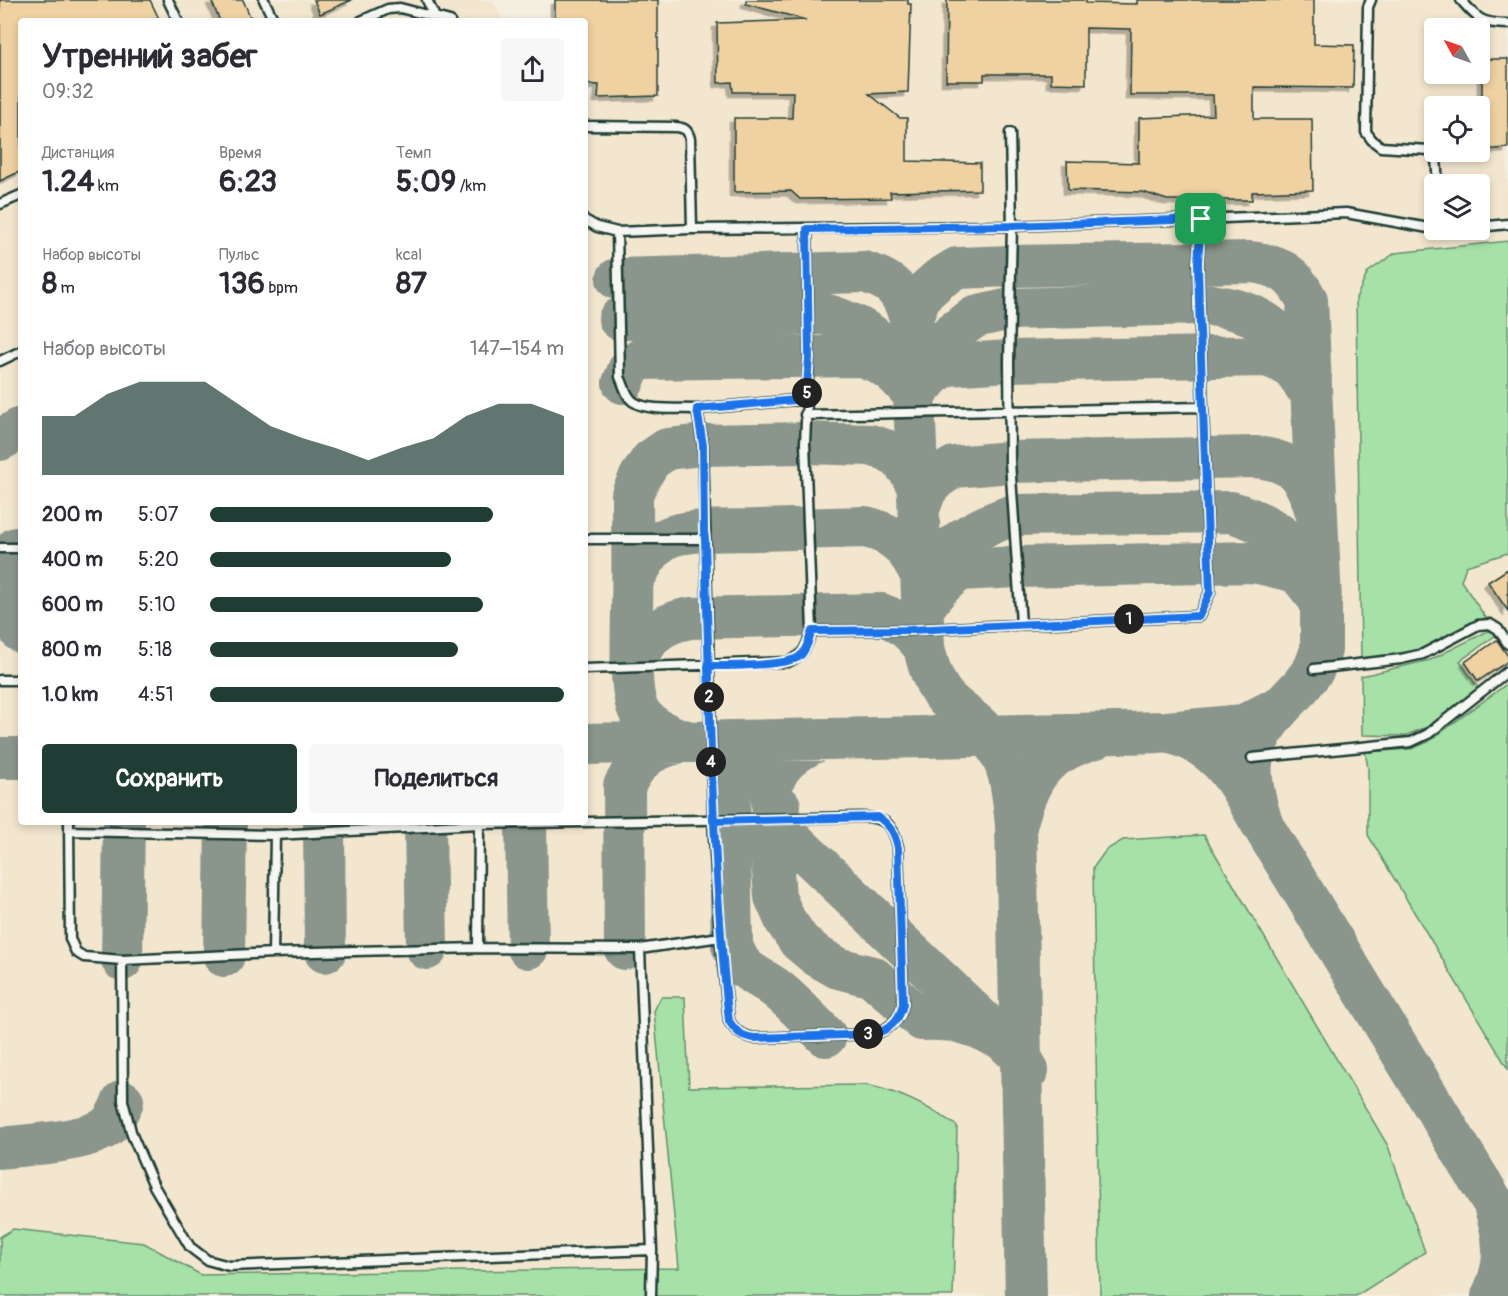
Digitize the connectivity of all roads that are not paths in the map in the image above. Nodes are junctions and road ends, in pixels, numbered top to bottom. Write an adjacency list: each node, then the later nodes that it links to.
1 (168, 0): 7 (lane)
2 (264, 0): 8 (lane)
3 (427, 0): 6 (lane)
4 (1371, 0): 14 (lane)
5 (1461, 0): 11 (lane)
6 (434, 15): 9 (lane); 10 (lane)
7 (177, 18)
8 (273, 18)
9 (368, 18)
10 (442, 18)
11 (1508, 24)
12 (588, 126): 23 (lane)
13 (1010, 133): 20 (lane)
14 (1437, 174)
15 (18, 196): 16 (lane)
16 (0, 204)
17 (1201, 219): 20 (lane); 22 (lane); 29 (lane)
18 (588, 222): 25 (lane)
19 (1508, 224): 21 (lane)
20 (1012, 226): 24 (lane); 31 (lane)
21 (1490, 226)
22 (1424, 227)
23 (692, 229): 24 (lane); 25 (lane)
24 (807, 229): 28 (lane)
25 (617, 232): 30 (lane)
26 (18, 352): 27 (lane)
27 (0, 361)
28 (806, 399): 30 (lane); 32 (lane)
29 (1203, 407): 31 (lane); 37 (lane)
30 (697, 409): 34 (lane)
31 (1011, 411): 32 (lane); 37 (lane)
32 (805, 415): 38 (lane)
33 (588, 539): 34 (lane)
34 (705, 539): 40 (lane)
35 (0, 548): 36 (lane)
36 (18, 548)
37 (1021, 624): 38 (lane)
38 (812, 631): 40 (lane)
39 (1508, 644): 42 (lane)
40 (708, 666): 41 (lane); 47 (lane)
41 (588, 669)
42 (1314, 669)
43 (1508, 671): 46 (lane)
44 (0, 680): 45 (lane)
45 (18, 680)
46 (1252, 758)
47 (713, 821): 48 (lane); 53 (lane); 53 (lane)
48 (588, 823)
49 (460, 825): 52 (lane)
50 (479, 825): 54 (lane)
51 (69, 826): 52 (lane); 57 (lane)
52 (275, 835): 56 (lane)
53 (720, 937): 55 (lane)
54 (478, 948): 55 (lane); 56 (lane)
55 (640, 949): 58 (lane)
56 (273, 953): 57 (lane)
57 (122, 960): 58 (lane)
58 (652, 1250): 59 (lane)
59 (651, 1296)

